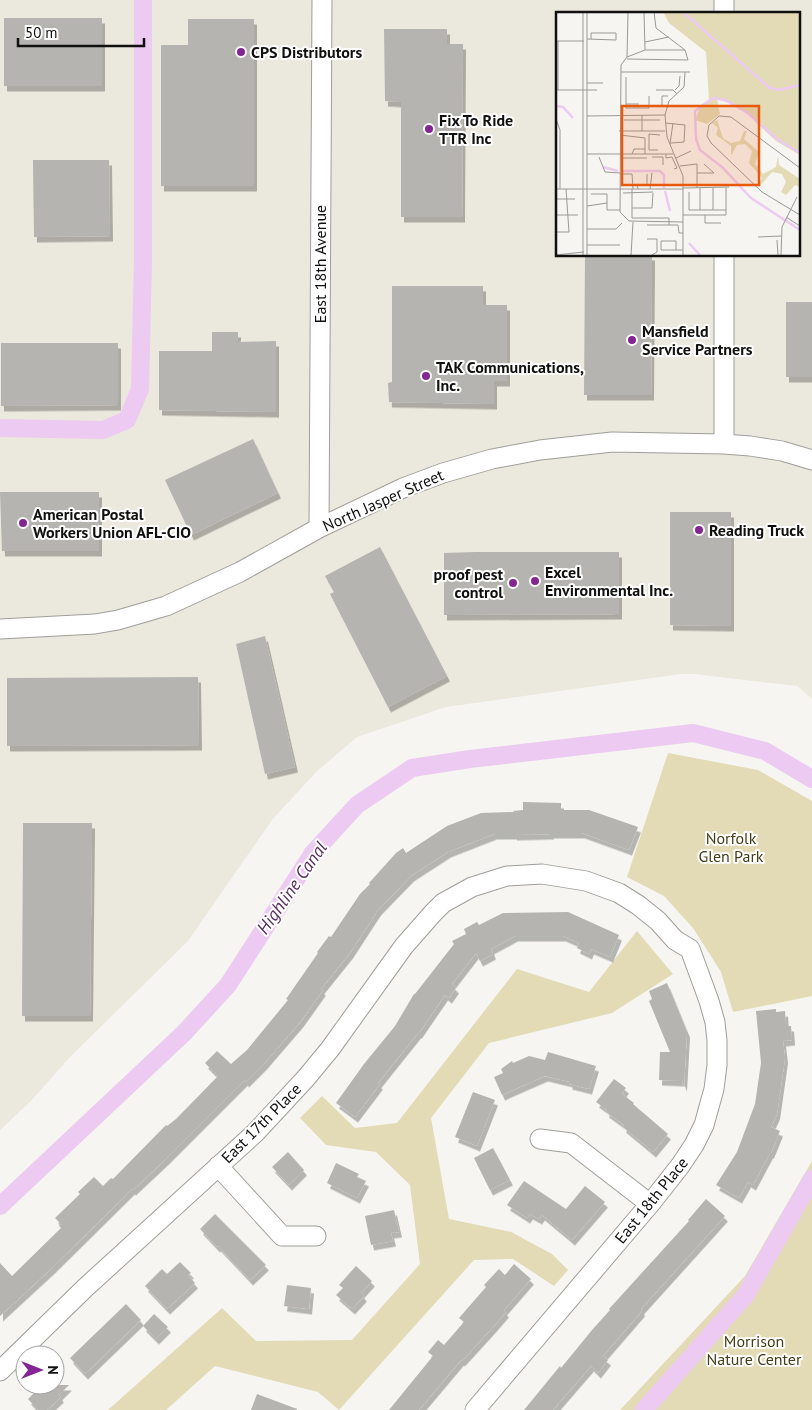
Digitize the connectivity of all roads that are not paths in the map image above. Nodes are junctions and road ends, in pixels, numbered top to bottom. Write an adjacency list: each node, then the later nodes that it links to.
1 (322, 0): 5 (street, East 18th Avenue)
2 (724, 256): 3 (street)
3 (724, 444): 4 (street, North Jasper Street); 5 (street, North Jasper Street)
4 (812, 460)
5 (319, 528): 6 (street, North Jasper Street)
6 (0, 629)
7 (690, 948): 9 (street, East 17th Place); 10 (street, East 18th Place)
8 (540, 1139): 10 (street)
9 (218, 1166): 11 (street); 12 (street, East 17th Place)
10 (650, 1204): 13 (street, East 18th Place)
11 (316, 1236)
12 (0, 1371)
13 (475, 1410)

